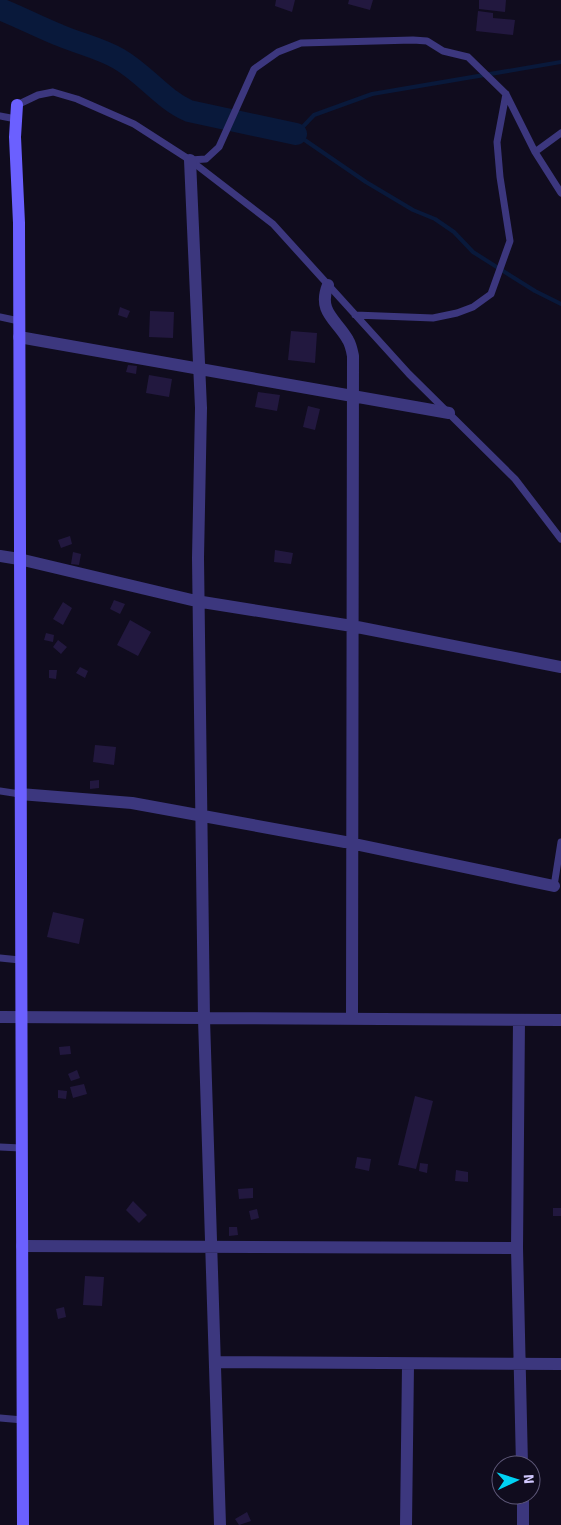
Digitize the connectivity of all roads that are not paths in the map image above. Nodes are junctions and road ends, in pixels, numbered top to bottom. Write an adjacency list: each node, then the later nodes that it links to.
1 (506, 94): 6 (lane); 7 (lane); 10 (lane)
2 (17, 105): 4 (street); 7 (lane)
3 (0, 116): 4 (lane)
4 (16, 119): 12 (street)
5 (561, 132): 6 (lane)
6 (536, 152): 8 (lane)
7 (190, 160): 9 (lane); 14 (street)
8 (561, 193)
9 (328, 285): 10 (lane); 15 (street)
10 (355, 315): 16 (lane)
11 (0, 317): 12 (lane)
12 (19, 321): 13 (street)
13 (19, 337): 14 (street); 19 (street)
14 (199, 370): 15 (street); 20 (street)
15 (353, 398): 16 (street); 21 (street)
16 (449, 413): 17 (lane)
17 (561, 539)
18 (0, 556): 19 (street)
19 (19, 559): 20 (street); 24 (street)
20 (199, 602): 21 (street); 25 (street)
21 (353, 626): 22 (street); 27 (street)
22 (561, 667)
23 (0, 791): 24 (lane)
24 (20, 794): 25 (street); 30 (street)
25 (201, 816): 27 (street); 33 (street)
26 (561, 842): 28 (lane)
27 (352, 844): 28 (street); 34 (street)
28 (554, 886)
29 (0, 958): 30 (lane)
30 (20, 960): 32 (street)
31 (0, 1017): 32 (street)
32 (20, 1018): 33 (street); 38 (street)
33 (204, 1018): 34 (street); 40 (street)
34 (352, 1019): 35 (street)
35 (519, 1020): 36 (street); 41 (street)
36 (561, 1020)
37 (0, 1147): 38 (lane)
38 (21, 1148): 39 (street)
39 (22, 1246): 40 (street); 47 (street)
40 (212, 1247): 41 (street); 42 (street)
41 (518, 1248): 45 (street)
42 (215, 1362): 44 (street); 51 (street)
43 (561, 1364): 45 (street)
44 (408, 1365): 45 (street); 52 (street)
45 (520, 1365): 48 (street)
46 (0, 1418): 47 (lane)
47 (23, 1420): 50 (street)
48 (522, 1455)
49 (523, 1505): 53 (street)
50 (23, 1525)
51 (220, 1525)
52 (406, 1525)
53 (523, 1525)

